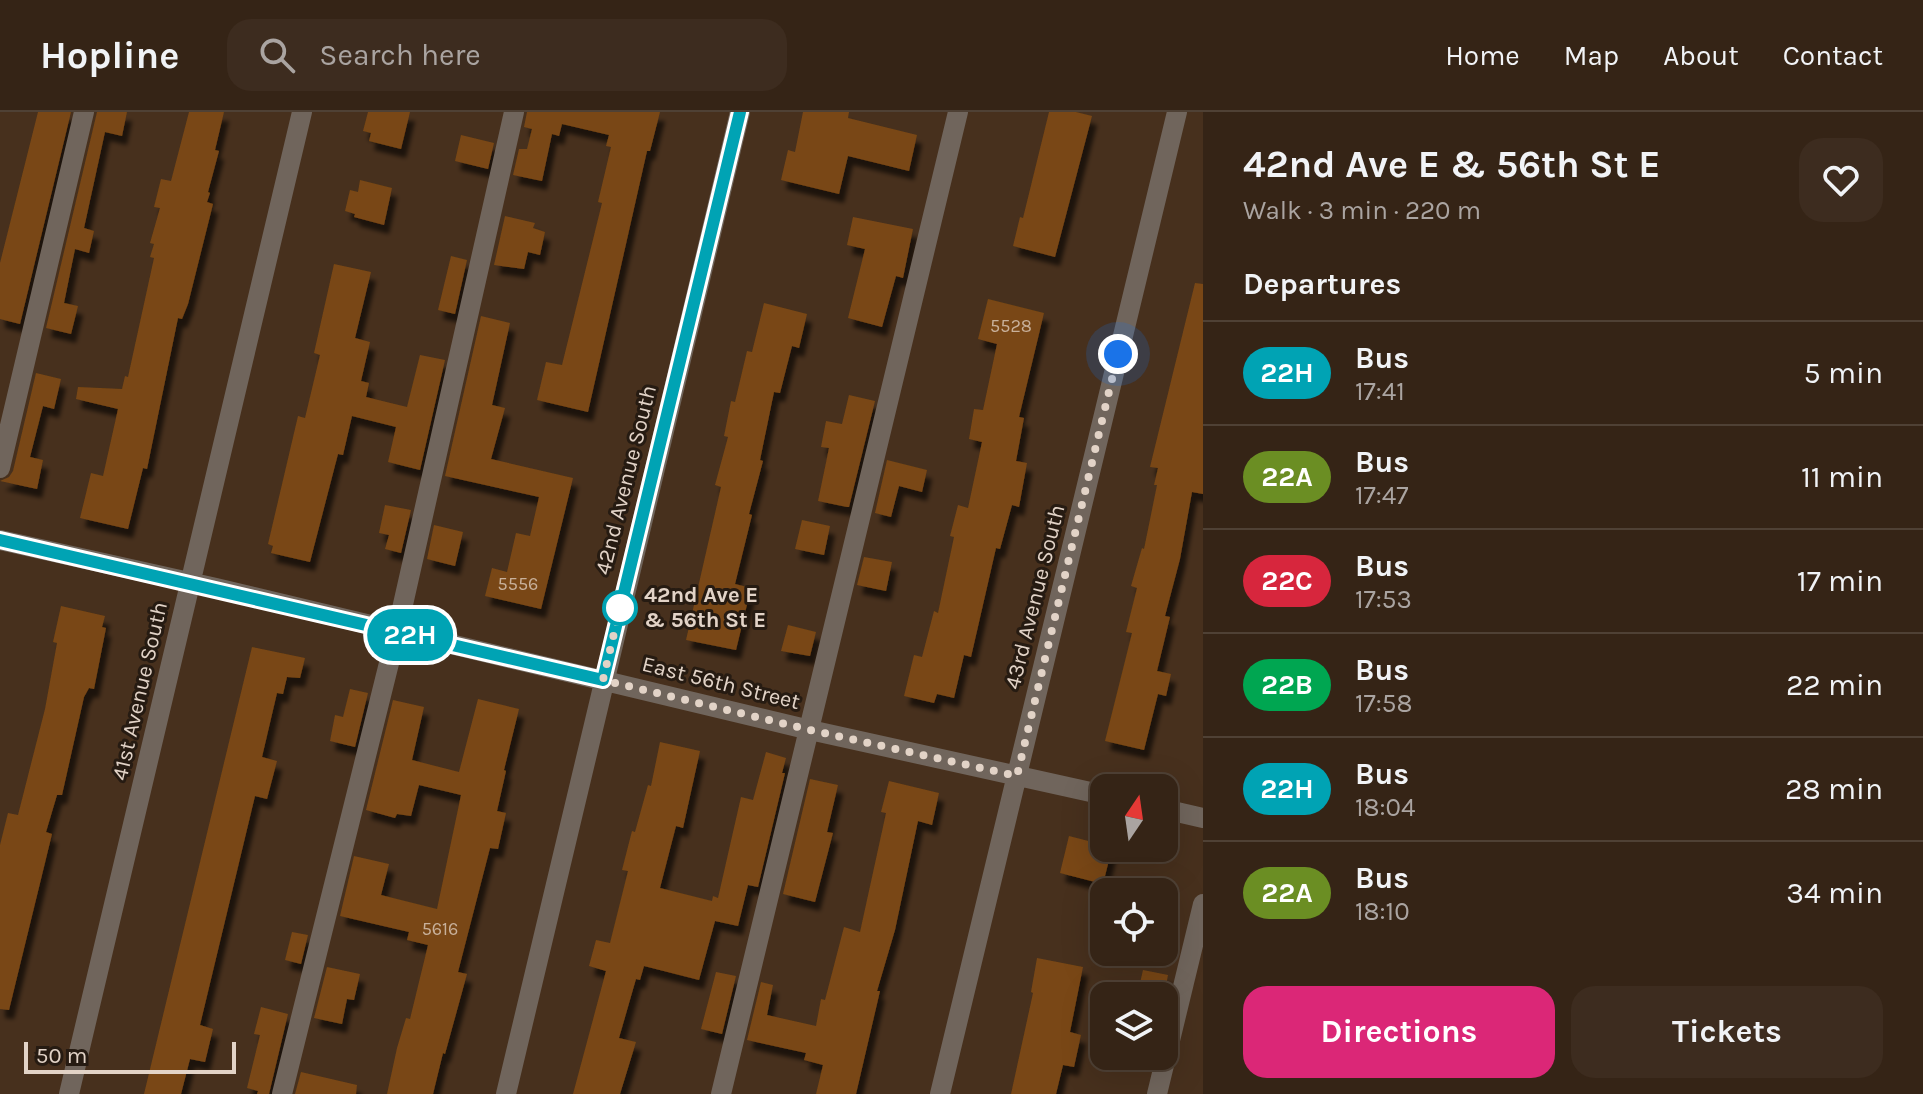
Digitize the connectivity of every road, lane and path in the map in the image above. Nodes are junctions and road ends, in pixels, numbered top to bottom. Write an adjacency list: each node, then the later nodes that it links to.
1 (84, 112): 7 (street)
2 (302, 112): 9 (street, 41st Avenue South)
3 (514, 112): 10 (street)
4 (740, 112): 11 (street, 42nd Avenue South)
5 (958, 112): 12 (street)
6 (1177, 112): 13 (street, 43rd Avenue South)
7 (0, 468)
8 (0, 540): 9 (street, East 56th Street)
9 (190, 582): 10 (street, East 56th Street); 18 (street, 41st Avenue South)
10 (397, 631): 11 (street, East 56th Street); 19 (street)
11 (603, 680): 12 (street, East 56th Street); 20 (street, 42nd Avenue South)
12 (810, 730): 13 (street, East 56th Street); 21 (street)
13 (1017, 776): 14 (street, East 56th Street); 22 (street, 43rd Avenue South)
14 (1090, 792)
15 (1178, 812): 16 (street)
16 (1203, 818)
17 (1203, 904): 23 (street)
18 (69, 1094)
19 (282, 1094)
20 (506, 1094)
21 (721, 1094)
22 (940, 1094)
23 (1157, 1094)

